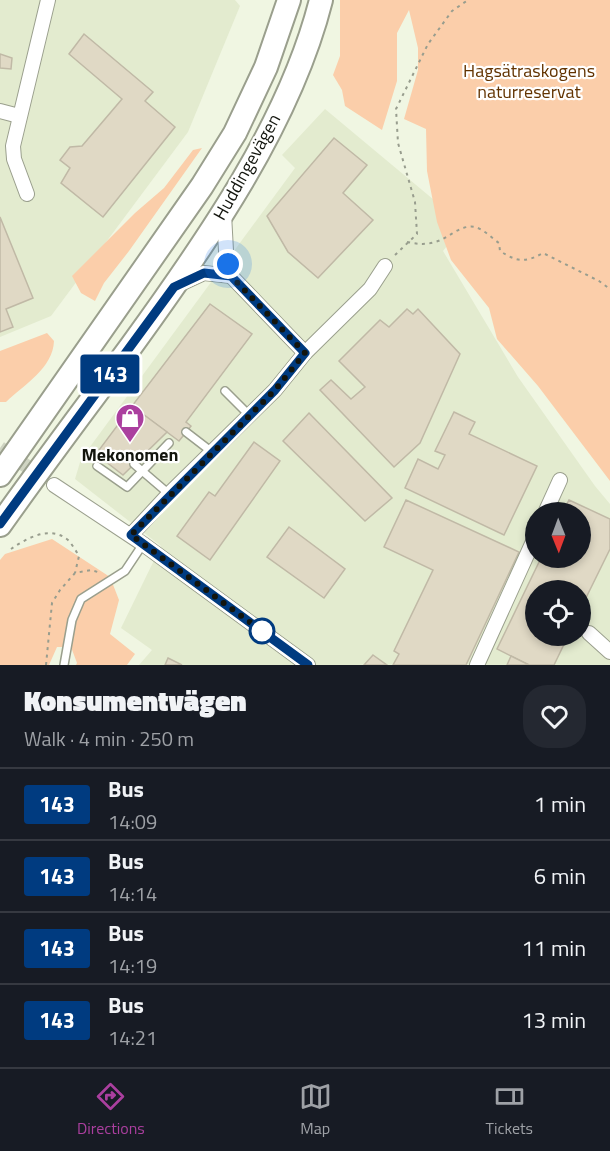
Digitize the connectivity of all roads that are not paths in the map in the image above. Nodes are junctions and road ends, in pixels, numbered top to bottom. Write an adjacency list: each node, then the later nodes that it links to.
1 (48, 0): 5 (street)
2 (289, 0): 13 (main road, Huddingevägen)
3 (321, 0): 7 (main road, Huddingevägen)
4 (0, 111): 5 (street)
5 (18, 116): 6 (street)
6 (27, 194)
7 (224, 212): 9 (street); 10 (main road, Huddingevägen)
8 (385, 266): 11 (street)
9 (231, 276): 10 (street); 11 (street)
10 (174, 287): 27 (main road, Huddingevägen)
11 (305, 353): 14 (street)
12 (225, 391): 14 (lane)
13 (41, 415): 18 (main road); 22 (main road, Huddingevägen)
14 (249, 416): 17 (street)
15 (186, 432): 17 (lane)
16 (169, 443): 21 (lane)
17 (212, 452): 25 (street)
18 (0, 454)
19 (134, 464): 21 (lane)
20 (97, 466): 21 (lane)
21 (142, 471): 25 (lane)
22 (0, 475)
23 (560, 480): 26 (street)
24 (54, 485): 28 (street)
25 (170, 494): 28 (street)
26 (550, 502)
27 (0, 525)
28 (131, 535): 29 (street)
29 (143, 544): 33 (lane); 34 (street)
30 (525, 559): 35 (street)
31 (591, 635): 32 (street)
32 (610, 652)
33 (64, 665)
34 (308, 665)
35 (477, 665)

